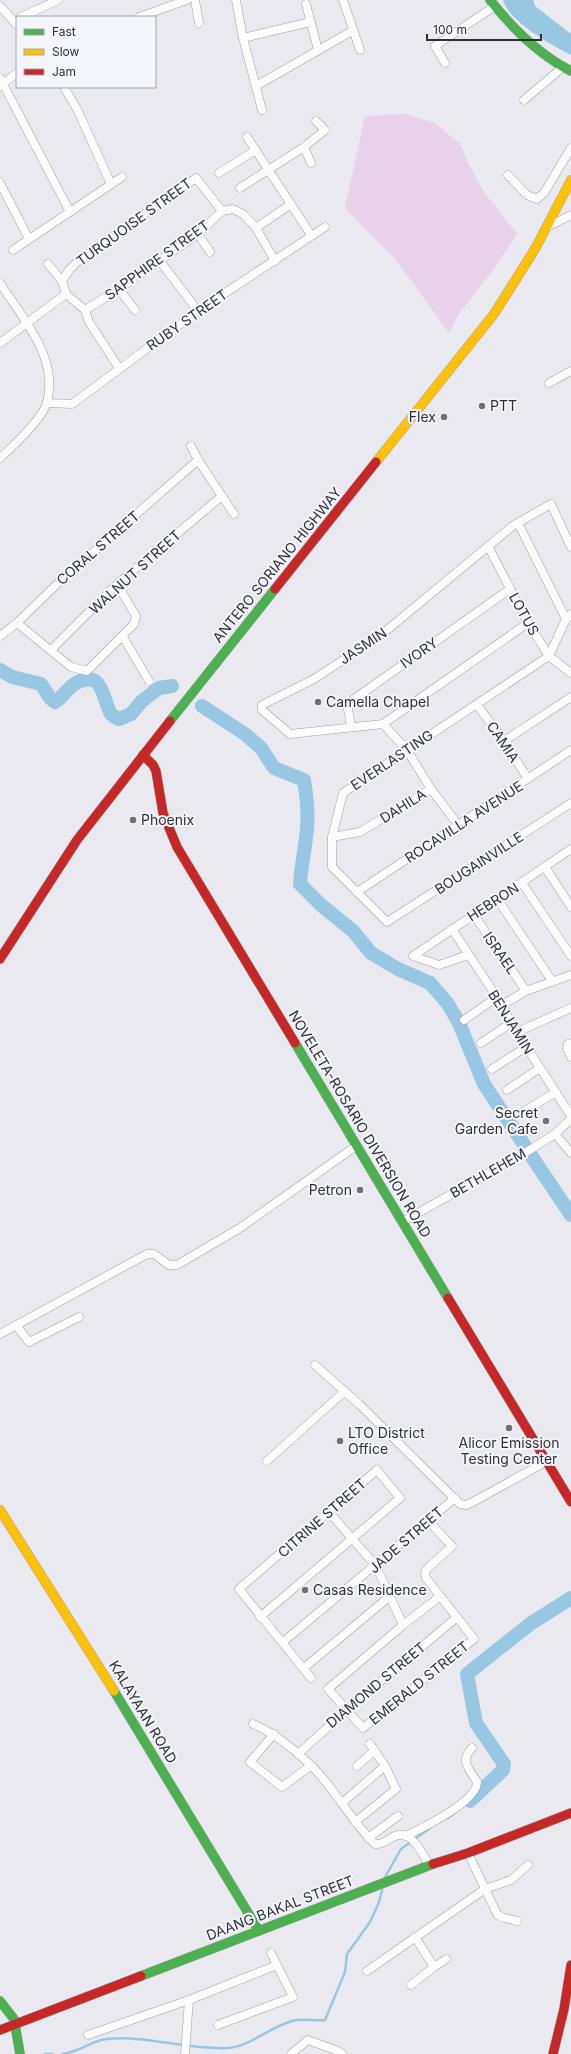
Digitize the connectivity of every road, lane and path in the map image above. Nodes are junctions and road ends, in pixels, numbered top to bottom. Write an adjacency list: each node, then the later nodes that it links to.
1 (58, 0): 9 (street)
2 (186, 0): 10 (street)
3 (195, 0): 13 (street)
4 (237, 0): 15 (street)
5 (343, 0): 14 (street)
6 (492, 3): 18 (street); 19 (main road)
7 (306, 4): 12 (street)
8 (0, 6): 11 (street)
9 (25, 16)
10 (142, 16)
11 (16, 19)
12 (310, 22): 15 (street); 16 (street)
13 (199, 24)
14 (352, 31): 16 (street); 17 (street)
15 (243, 38): 22 (street)
16 (318, 50): 22 (street)
17 (360, 50)
18 (445, 63)
19 (567, 69): 24 (street)
20 (16, 74): 21 (street)
21 (1, 82): 43 (street)
22 (256, 86): 25 (street)
23 (65, 88): 39 (street)
24 (524, 100)
25 (262, 110)
26 (316, 121): 28 (street)
27 (247, 137): 30 (street)
28 (304, 146): 31 (street); 32 (street)
29 (571, 148): 35 (street)
30 (256, 150): 32 (street); 33 (street)
31 (311, 164)
32 (269, 170): 40 (street); 41 (street)
33 (219, 173)
34 (571, 173): 37 (main road, ANTERO SORIANO HIGHWAY)
35 (508, 174)
36 (122, 177): 39 (street)
37 (569, 182): 47 (main road, ANTERO SORIANO HIGHWAY)
38 (0, 183): 50 (street)
39 (111, 184): 43 (street)
40 (240, 188)
41 (291, 204): 46 (street); 49 (street)
42 (222, 211): 46 (street, SAPPHIRE STREET); 48 (street, SAPPHIRE STREET); 56 (street, TURQUOISE STREET)
43 (70, 212): 50 (street)
44 (571, 215): 47 (street)
45 (325, 227): 49 (street, RUBY STREET)
46 (256, 228): 54 (street, SAPPHIRE STREET)
47 (546, 228): 95 (main road, ANTERO SORIANO HIGHWAY)
48 (198, 234): 52 (street); 53 (street, SAPPHIRE STREET)
49 (311, 235): 54 (street, RUBY STREET)
50 (29, 239): 51 (street)
51 (13, 250)
52 (210, 252)
53 (159, 260): 58 (street, SAPPHIRE STREET); 62 (street)
54 (275, 261): 62 (street, RUBY STREET)
55 (48, 264): 56 (street)
56 (62, 281): 59 (street)
57 (0, 283): 63 (street)
58 (119, 289): 60 (street, SAPPHIRE STREET); 61 (street)
59 (66, 294): 60 (street); 63 (street)
60 (84, 310): 65 (street)
61 (135, 310)
62 (198, 311): 65 (street, RUBY STREET)
63 (26, 323): 64 (street); 68 (street)
64 (0, 343)
65 (119, 368): 68 (street, RUBY STREET)
66 (571, 371): 67 (street)
67 (549, 383)
68 (47, 403): 70 (street)
69 (191, 446): 71 (street)
70 (0, 458)
71 (198, 460): 72 (street); 80 (street, CORAL STREET)
72 (222, 496): 73 (street); 77 (street, WALNUT STREET)
73 (234, 514)
74 (518, 522): 75 (street); 76 (street); 79 (street)
75 (488, 546): 78 (street, LOTUS); 91 (street, JASMIN)
76 (571, 547)
77 (117, 584): 83 (street); 84 (street, WALNUT STREET)
78 (510, 589): 81 (street, LOTUS); 91 (street, IVORY)
79 (569, 616): 85 (street)
80 (17, 623): 82 (street, CORAL STREET); 84 (street)
81 (528, 623): 85 (street, LOTUS); 90 (street)
82 (0, 636)
83 (122, 637): 84 (street); 87 (street)
84 (51, 650)
85 (549, 656): 86 (street, LOTUS); 89 (street, EVERLASTING)
86 (571, 673)
87 (150, 681)
88 (571, 697): 92 (street)
89 (477, 705): 92 (street, CAMIA); 93 (street, EVERLASTING)
90 (383, 724): 91 (street); 93 (street, DAHILA)
91 (351, 726)
92 (504, 741): 96 (street, CAMIA)
93 (407, 750): 97 (street, DAHILA); 100 (street, EVERLASTING)
94 (571, 750): 96 (street, ROCAVILLA AVENUE)
95 (143, 755): 112 (main road, ANTERO SORIANO HIGHWAY); 134 (main road, NOVELETA-ROSARIO DIVERSION ROAD)
96 (528, 779): 99 (street, ROCAVILLA AVENUE)
97 (431, 788): 99 (street); 100 (street, DAHILA)
98 (571, 803): 108 (street, BOUGAINVILLE)
99 (459, 826): 104 (street, ROCAVILLA AVENUE)
100 (332, 837): 104 (street, EVERLASTING)
101 (570, 851): 102 (street, HEBRON)
102 (546, 867): 103 (street, HEBRON); 106 (street)
103 (522, 883): 105 (street, HEBRON); 111 (street)
104 (357, 892): 108 (street, EVERLASTING)
105 (498, 900): 107 (street, HEBRON); 114 (street)
106 (571, 907)
107 (474, 915): 109 (street, HEBRON); 115 (street, ISRAEL)
108 (387, 922)
109 (452, 929): 110 (street, BENJAMIN); 110 (street, HEBRON)
110 (468, 955): 116 (street, BENJAMIN)
111 (571, 956)
112 (0, 959)
113 (570, 978): 114 (street)
114 (552, 981): 115 (street)
115 (526, 991): 117 (street)
116 (497, 997): 117 (street, BENJAMIN); 119 (street)
117 (502, 1005): 120 (street, BENJAMIN)
118 (571, 1008): 121 (street)
119 (464, 1020)
120 (511, 1023): 121 (street, BENJAMIN); 122 (street)
121 (517, 1032): 124 (street, BENJAMIN)
122 (480, 1043)
123 (570, 1043): 125 (street)
124 (526, 1046): 126 (street, BENJAMIN); 127 (street)
125 (571, 1057)
126 (540, 1068): 128 (street); 129 (street, BENJAMIN)
127 (492, 1069)
128 (507, 1090)
129 (556, 1092): 130 (street); 131 (street, BENJAMIN)
130 (518, 1115)
131 (571, 1116)
132 (571, 1119): 133 (street, BETHLEHEM)
133 (555, 1134): 135 (street); 136 (street, BETHLEHEM)
134 (356, 1146): 136 (main road, NOVELETA-ROSARIO DIVERSION ROAD); 138 (street)
135 (571, 1153)
136 (402, 1222): 143 (main road, NOVELETA-ROSARIO DIVERSION ROAD)
137 (79, 1317): 138 (street)
138 (16, 1324): 139 (street)
139 (0, 1334)
140 (315, 1365): 141 (street)
141 (345, 1391): 142 (street); 144 (street)
142 (267, 1461)
143 (547, 1461): 144 (street); 145 (main road, NOVELETA-ROSARIO DIVERSION ROAD)
144 (455, 1498): 148 (street, JADE STREET)
145 (571, 1502)
146 (0, 1510): 178 (main road, KALAYAAN ROAD)
147 (329, 1512): 149 (street); 149 (street, CITRINE STREET); 153 (street, CITRINE STREET)
148 (428, 1521): 150 (street, JADE STREET); 152 (street)
149 (351, 1538): 150 (street); 153 (street)
150 (376, 1566): 151 (street); 156 (street, JADE STREET)
151 (389, 1597): 155 (street); 157 (street)
152 (439, 1597): 154 (street); 155 (street)
153 (260, 1617): 156 (street)
154 (456, 1618): 159 (street, DIAMOND STREET); 159 (street, EMERALD STREET)
155 (403, 1625): 159 (street)
156 (283, 1642): 157 (street)
157 (304, 1668): 158 (street)
158 (311, 1678)
159 (348, 1709): 163 (street, DIAMOND STREET)
160 (253, 1724): 161 (street)
161 (274, 1734): 163 (street); 164 (street)
162 (472, 1748): 171 (street)
163 (298, 1754): 164 (street)
164 (310, 1766): 167 (street)
165 (357, 1766): 166 (street)
166 (385, 1766): 167 (street); 170 (street)
167 (342, 1803): 170 (street)
168 (571, 1813): 173 (main road, DAANG BAKAL STREET)
169 (398, 1816): 172 (street)
170 (355, 1822): 172 (street)
171 (407, 1837): 172 (street); 174 (street)
172 (368, 1838)
173 (468, 1853): 174 (main road, DAANG BAKAL STREET); 176 (street)
174 (429, 1865): 178 (main road, DAANG BAKAL STREET)
175 (528, 1865): 176 (street)
176 (485, 1889): 177 (street); 179 (street)
177 (517, 1921)
178 (259, 1931): 189 (main road, DAANG BAKAL STREET)
179 (415, 1937): 184 (street); 185 (street)
180 (271, 1953): 182 (street)
181 (446, 1959): 184 (street)
182 (277, 1965): 187 (street); 190 (street)
183 (571, 1965): 197 (main road)
184 (434, 1967): 186 (street)
185 (367, 1971)
186 (411, 1985)
187 (189, 2000): 192 (street); 194 (street)
188 (0, 2001): 189 (main road)
189 (16, 2024): 191 (main road, DAANG BAKAL STREET); 193 (main road)
190 (218, 2025)
191 (3, 2029)
192 (88, 2035)
193 (20, 2053)
194 (185, 2054)
195 (290, 2054): 196 (street)
196 (342, 2054)
197 (553, 2054)

